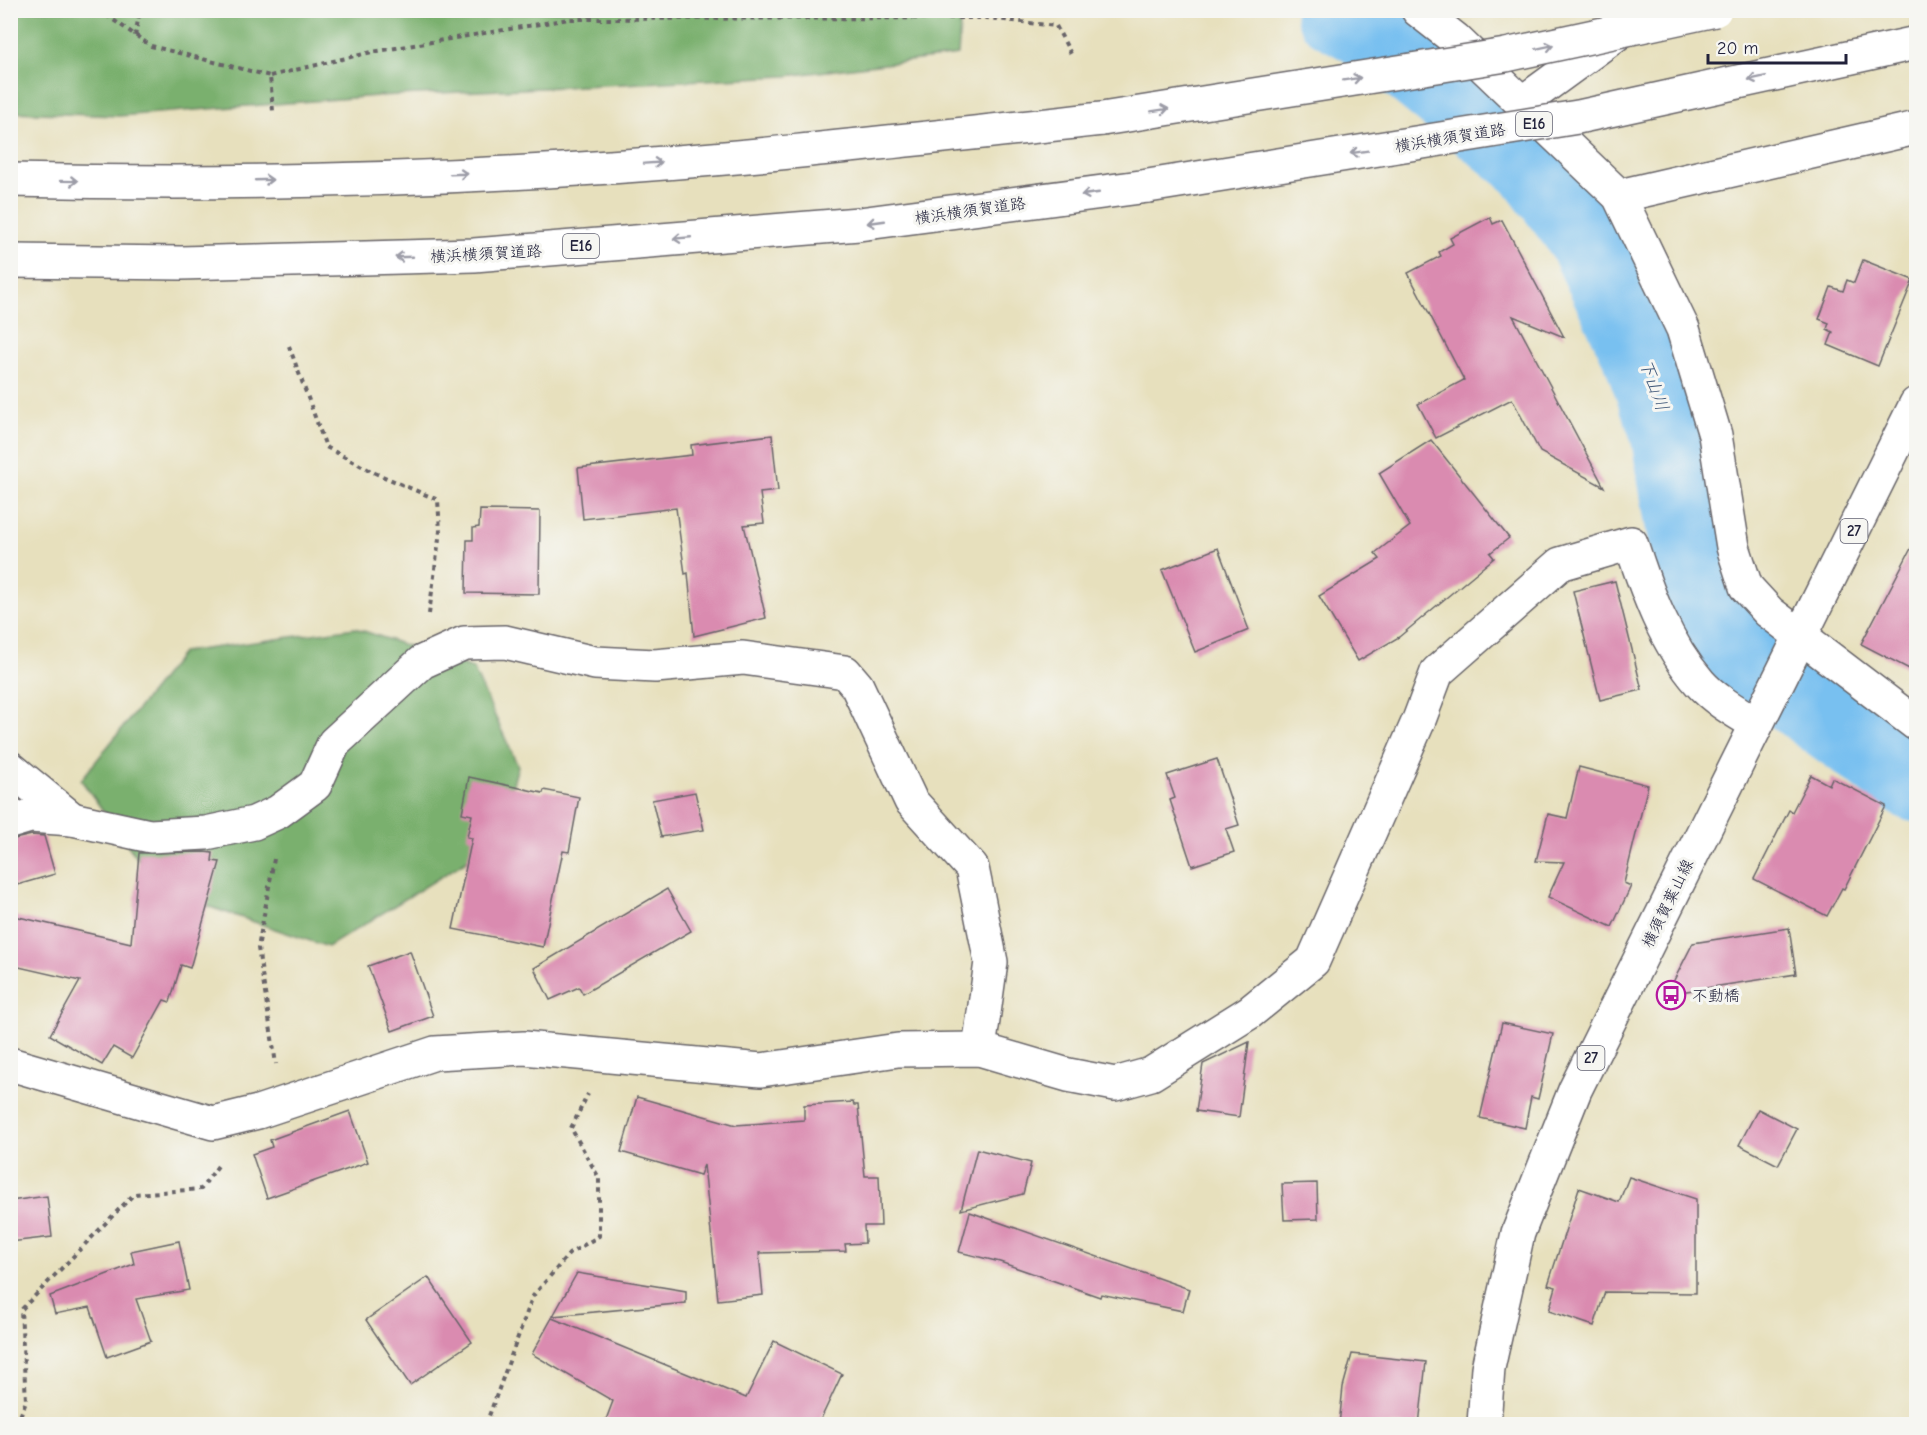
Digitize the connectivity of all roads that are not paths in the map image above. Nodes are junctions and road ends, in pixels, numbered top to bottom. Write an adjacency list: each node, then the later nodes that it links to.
1 (1418, 10): 5 (main road)
2 (1648, 10): 5 (main road)
3 (1715, 10): 7 (main road, one-way to 3, bridge)
4 (1917, 43): 9 (main road, 横浜横須賀道路 / E16, one-way to 9, bridge)
5 (1522, 103): 8 (main road)
6 (1917, 128): 8 (main road)
7 (10, 180)
8 (1619, 196): 11 (main road)
9 (10, 261)
10 (1917, 404): 11 (main road, 横須賀葉山線 / 27)
11 (1796, 648): 12 (main road, 横須賀葉山線 / 27); 13 (main road)
12 (1759, 719): 17 (main road); 19 (main road, 横須賀葉山線 / 27)
13 (1917, 724)
14 (10, 768): 15 (main road)
15 (72, 819): 16 (main road); 17 (main road)
16 (10, 822)
17 (979, 1049): 18 (main road)
18 (10, 1064)
19 (1484, 1425)

